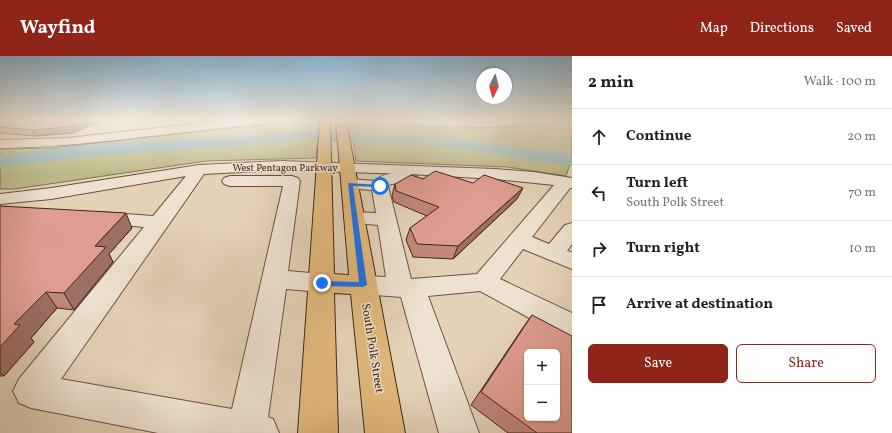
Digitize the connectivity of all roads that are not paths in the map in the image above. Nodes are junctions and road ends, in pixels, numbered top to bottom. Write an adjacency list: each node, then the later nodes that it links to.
1 (86, 139): 4 (street)
2 (325, 139): 5 (main road)
3 (345, 139): 7 (main road, South Polk Street)
4 (0, 144)
5 (325, 158): 6 (street, West Pentagon Parkway); 7 (street, West Pentagon Parkway); 22 (main road)
6 (195, 176): 10 (street, West Pentagon Parkway); 16 (street); 20 (street)
7 (349, 176): 8 (street, West Pentagon Parkway); 14 (main road, South Polk Street)
8 (381, 178): 9 (street, West Pentagon Parkway); 15 (street)
9 (567, 187): 18 (street)
10 (0, 200)
11 (0, 212): 12 (street)
12 (26, 214)
13 (81, 217): 16 (street)
14 (354, 218): 15 (street); 23 (main road, South Polk Street)
15 (387, 219): 24 (street)
16 (160, 222): 26 (street)
17 (572, 229): 19 (street)
18 (520, 240): 19 (street); 21 (street)
19 (562, 258)
20 (274, 279): 22 (street); 26 (street)
21 (484, 282): 24 (street); 25 (street)
22 (322, 283): 23 (main road); 27 (main road)
23 (363, 285): 24 (street); 28 (main road, South Polk Street)
24 (406, 288): 29 (street)
25 (572, 327)
26 (253, 432)
27 (318, 433)
28 (385, 433)
29 (459, 433)

